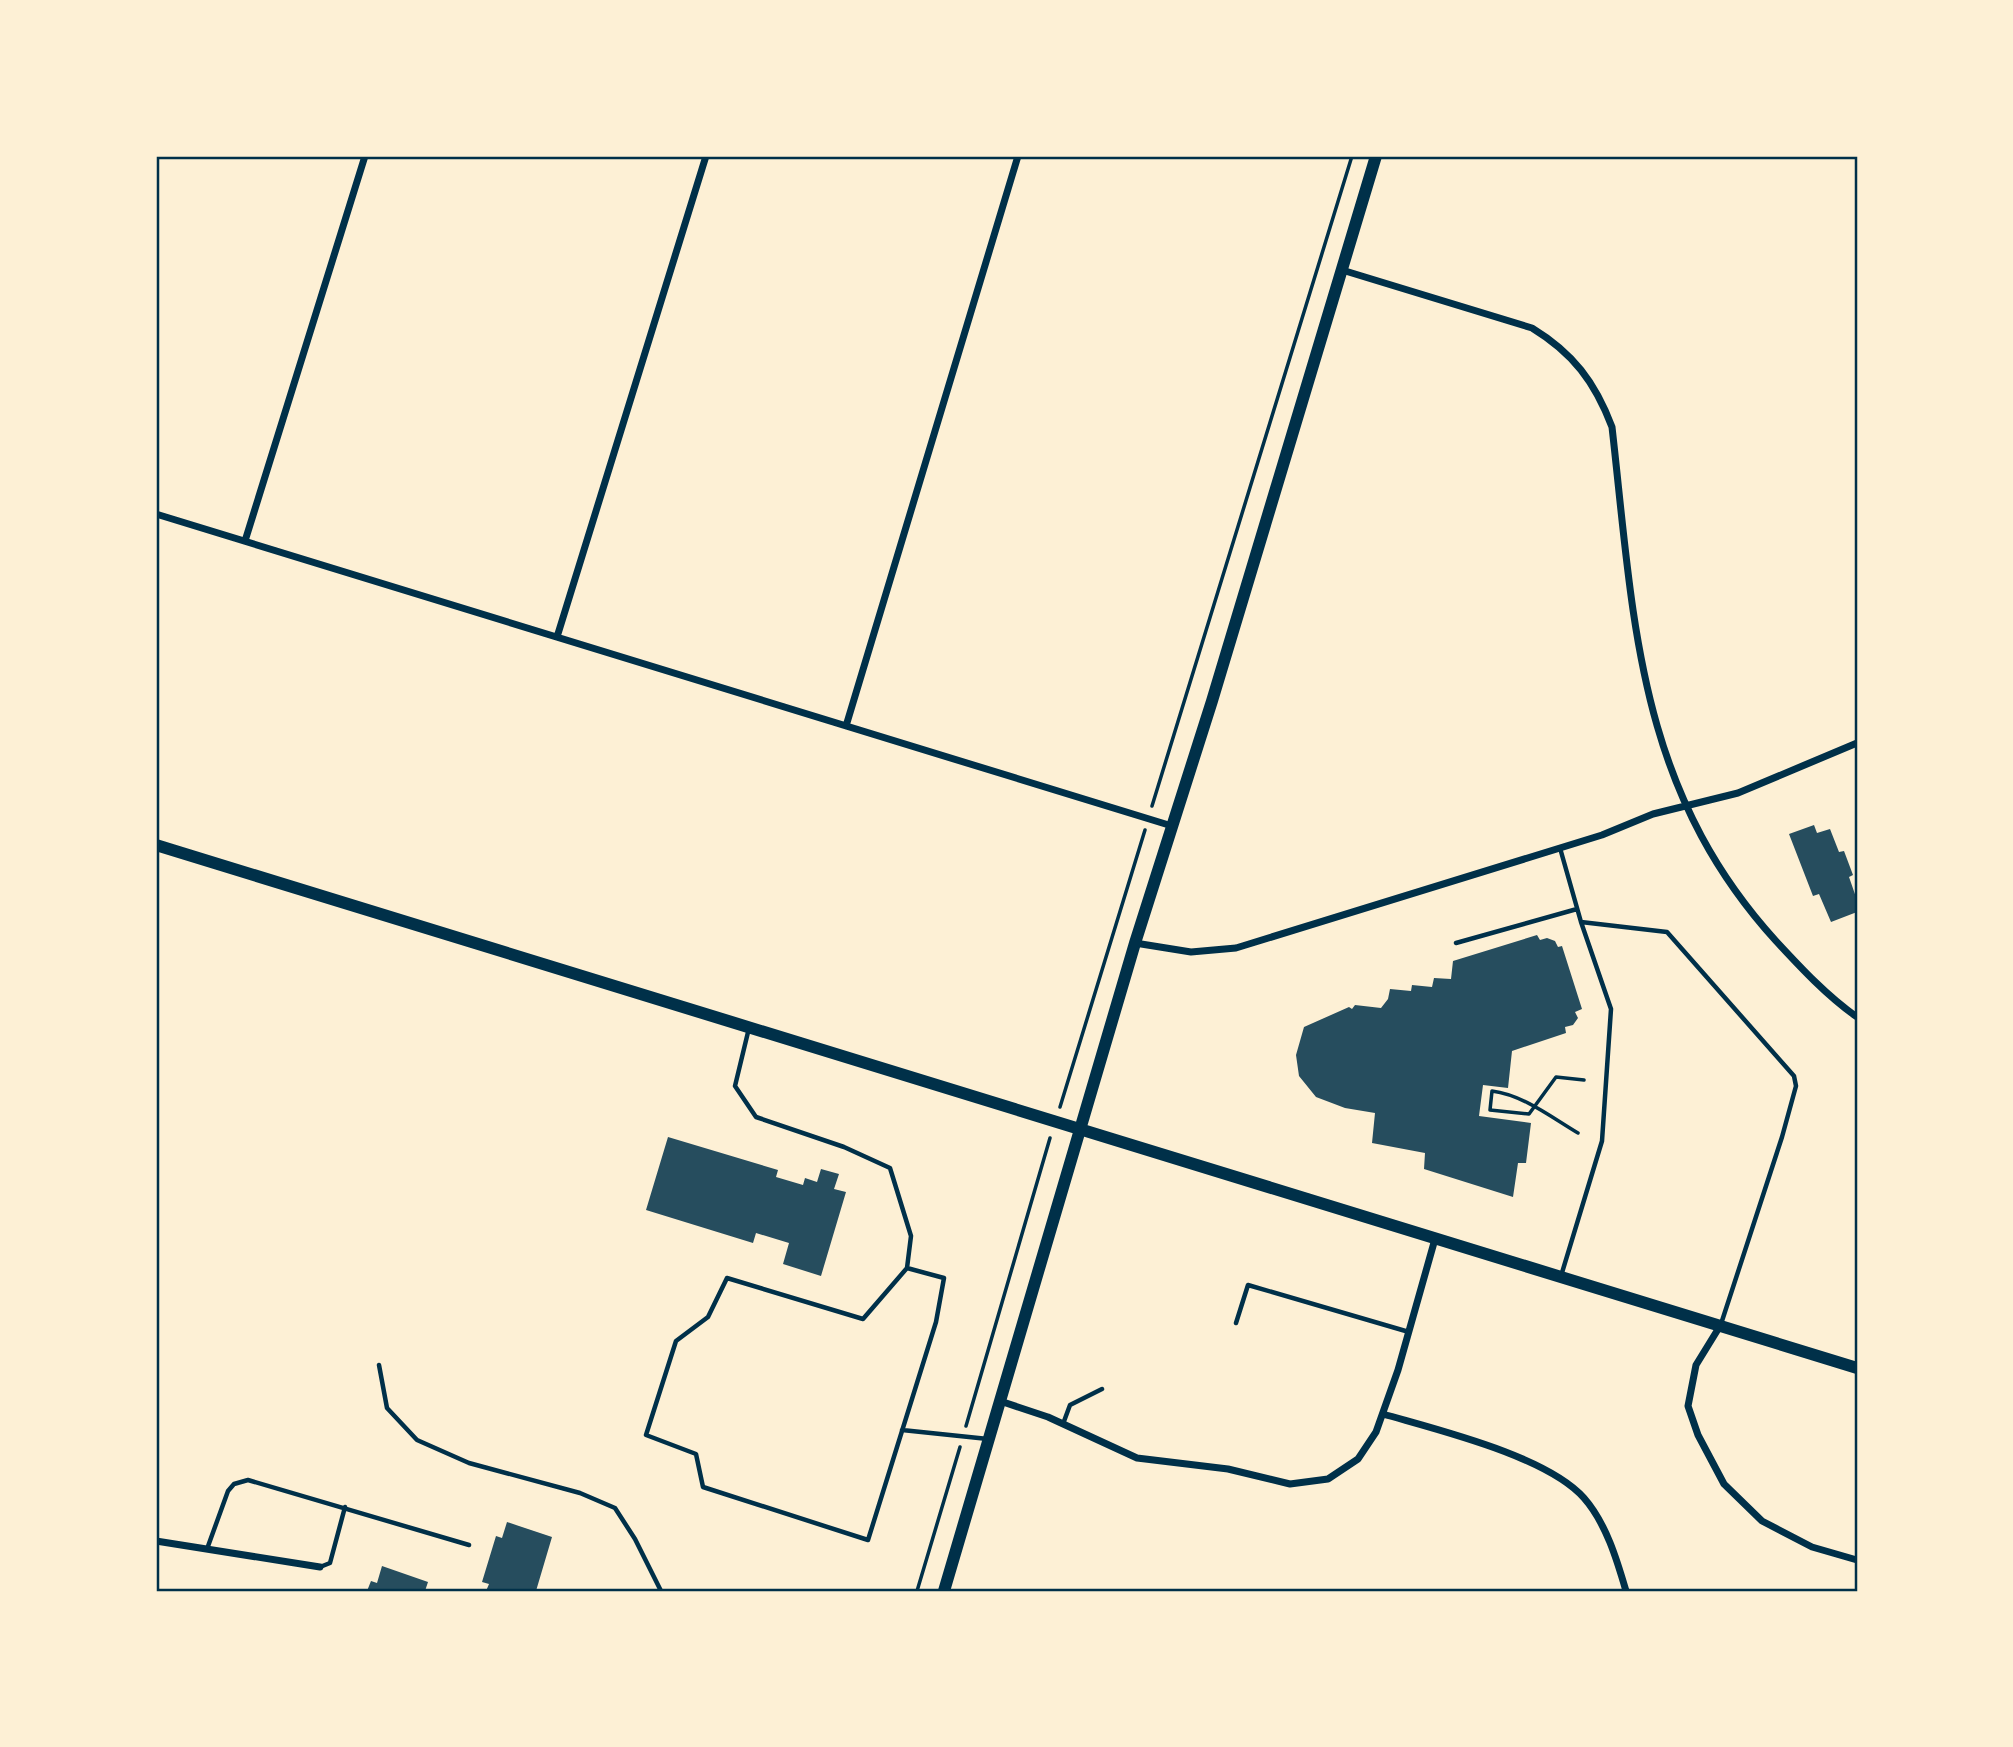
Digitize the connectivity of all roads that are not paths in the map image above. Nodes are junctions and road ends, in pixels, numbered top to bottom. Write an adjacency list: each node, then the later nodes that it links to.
1 (365, 156): 7 (street)
2 (706, 156): 8 (street)
3 (1018, 156): 9 (street)
4 (1376, 156): 5 (street)
5 (1342, 270): 11 (street); 12 (street)
6 (156, 514): 7 (street)
7 (245, 541): 8 (street)
8 (557, 637): 9 (street)
9 (846, 726): 12 (street)
10 (1857, 743): 11 (street)
11 (1688, 806): 14 (street); 19 (street)
12 (1172, 826): 17 (street)
13 (156, 845): 20 (street)
14 (1560, 848): 15 (lane); 17 (street)
15 (1577, 909): 16 (lane); 18 (lane)
16 (1581, 922): 24 (lane); 26 (lane)
17 (1135, 943): 21 (street)
18 (1456, 943)
19 (1857, 1017)
20 (749, 1027): 21 (street); 23 (lane)
21 (1081, 1129): 22 (street); 31 (street)
22 (1435, 1239): 24 (street); 27 (street)
23 (907, 1268): 34 (lane); 34 (lane)
24 (1561, 1277): 26 (street)
25 (1236, 1323): 27 (lane)
26 (1720, 1326): 29 (street); 40 (street)
27 (1409, 1332): 32 (street)
28 (379, 1365): 42 (lane)
29 (1857, 1368)
30 (1102, 1389): 33 (lane)
31 (1000, 1401): 33 (street); 35 (street)
32 (1382, 1414): 33 (street); 44 (street)
33 (1063, 1424)
34 (902, 1430): 35 (lane)
35 (989, 1439): 43 (street)
36 (345, 1507): 38 (lane); 39 (lane); 41 (lane)
37 (156, 1541): 39 (street)
38 (469, 1545)
39 (207, 1550): 41 (street)
40 (1857, 1560)
41 (320, 1566)
42 (661, 1591)
43 (944, 1591)
44 (1626, 1591)

